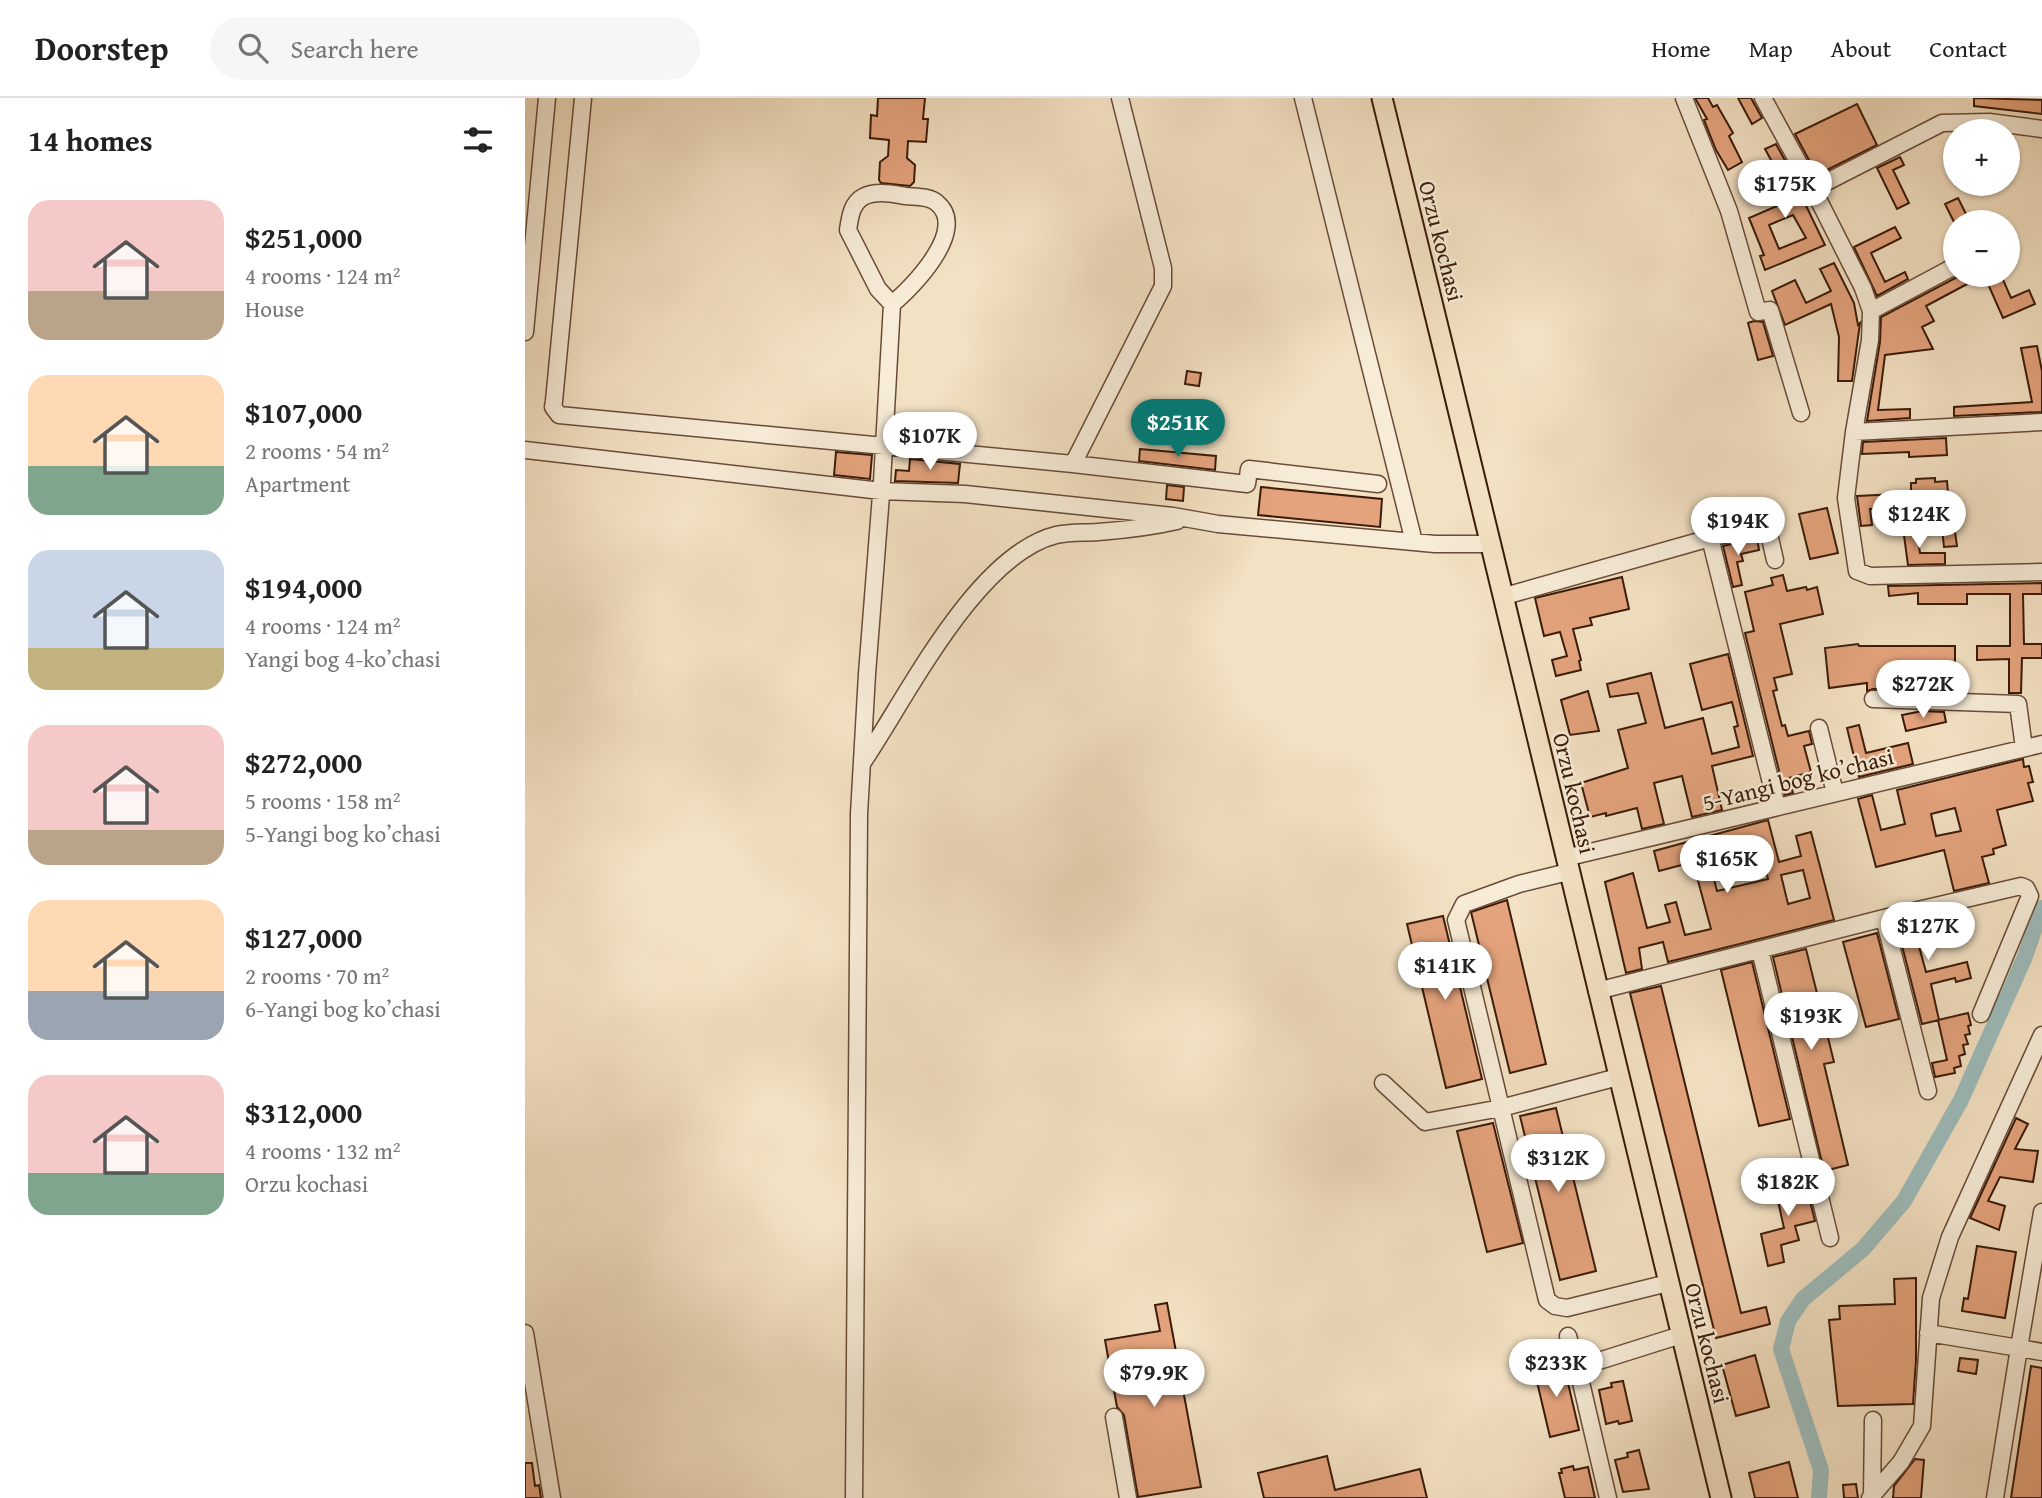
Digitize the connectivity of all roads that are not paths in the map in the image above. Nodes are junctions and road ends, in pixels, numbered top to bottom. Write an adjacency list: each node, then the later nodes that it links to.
1 (547, 98): 13 (street)
2 (583, 98): 17 (street)
3 (1119, 98): 19 (street)
4 (1303, 98): 24 (street)
5 (1382, 98): 25 (main road, Orzu kochasi)
6 (1684, 98): 14 (street)
7 (1763, 98): 9 (street)
8 (2042, 129): 9 (street)
9 (1813, 189): 12 (street)
10 (1943, 273): 12 (street)
11 (892, 304): 11 (street); 17 (street)
12 (1871, 311): 16 (street)
13 (525, 332)
14 (1801, 413)
15 (2042, 422): 16 (street)
16 (1854, 432): 27 (street)
17 (884, 445): 19 (street); 21 (street)
18 (525, 450): 21 (street)
19 (1073, 464): 20 (street)
20 (1378, 484)
21 (881, 491): 22 (street); 33 (street)
22 (1188, 519): 24 (street); 33 (street)
23 (1710, 538): 26 (street); 28 (street); 35 (street)
24 (1414, 542): 25 (street)
25 (1492, 544): 28 (main road, Orzu kochasi)
26 (1775, 560)
27 (2042, 572)
28 (1505, 596): 36 (main road, Orzu kochasi)
29 (1873, 699): 32 (street)
30 (1819, 728): 34 (street)
31 (2042, 744): 32 (street, 5-Yangi bog koʼchasi)
32 (2024, 748): 34 (street, 5-Yangi bog koʼchasi)
33 (862, 764): 60 (street)
34 (1835, 793): 35 (street, 5-Yangi bog koʼchasi)
35 (1777, 807): 36 (street, 5-Yangi bog koʼchasi)
36 (1566, 865): 39 (main road, Orzu kochasi); 45 (street, 5-Yangi bog koʼchasi)
37 (1884, 918): 38 (street); 40 (street); 44 (street)
38 (1760, 950): 39 (street); 47 (street)
39 (1597, 991): 42 (main road, Orzu kochasi)
40 (1981, 1014)
41 (2042, 1035): 50 (street)
42 (1618, 1077): 45 (street); 48 (main road, Orzu kochasi)
43 (1383, 1083): 45 (street)
44 (1928, 1091)
45 (1501, 1108): 48 (street, 5-Yangi bog koʼchasi)
46 (2042, 1212): 53 (street)
47 (1830, 1238)
48 (1668, 1283): 51 (main road, Orzu kochasi)
49 (525, 1333): 59 (street)
50 (1928, 1333): 53 (street); 58 (street)
51 (1681, 1335): 55 (street); 63 (main road, Orzu kochasi)
52 (1568, 1336): 55 (street)
53 (2019, 1348): 54 (street); 64 (street)
54 (2042, 1352)
55 (1579, 1374): 62 (street)
56 (1114, 1417): 61 (street)
57 (1873, 1420): 58 (street)
58 (1871, 1497)
59 (552, 1498)
60 (854, 1498)
61 (1128, 1498)
62 (1608, 1498)
63 (1721, 1498)
64 (1995, 1498)

